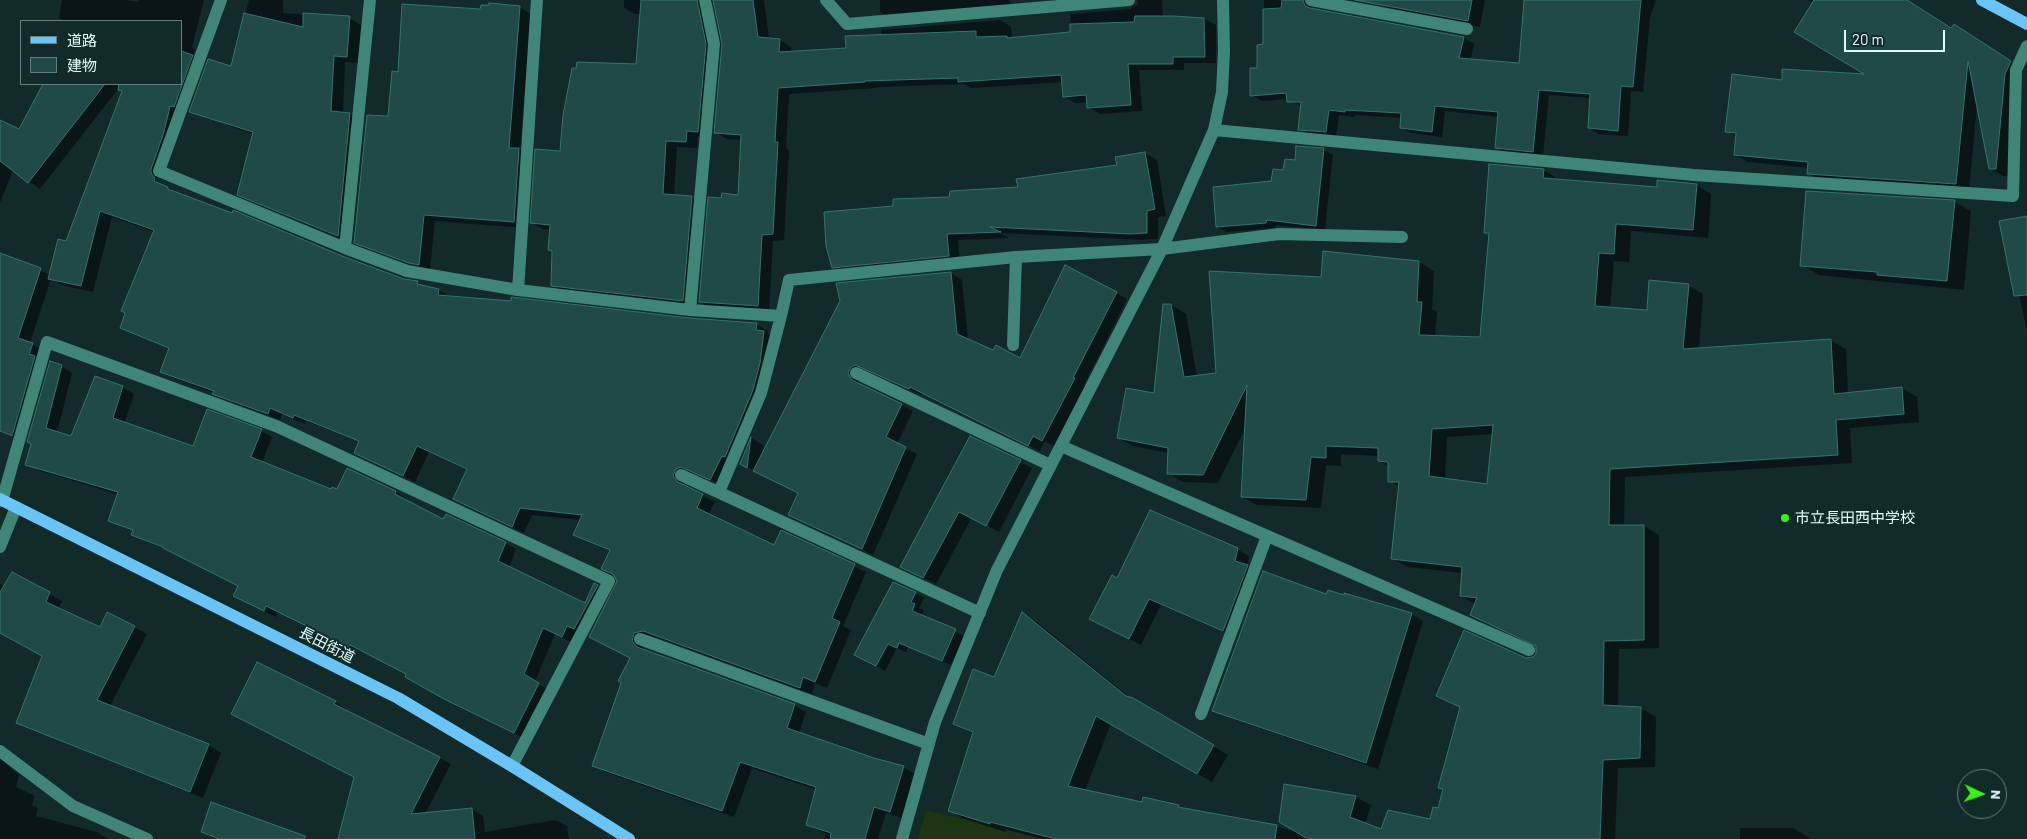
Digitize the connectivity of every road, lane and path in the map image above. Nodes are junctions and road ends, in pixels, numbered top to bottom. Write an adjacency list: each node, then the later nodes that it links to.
1 (221, 0): 15 (street)
2 (370, 0): 15 (street)
3 (537, 0): 18 (street)
4 (705, 0): 19 (street)
5 (826, 0): 6 (street)
6 (1129, 0)
7 (1223, 0): 13 (street)
8 (1311, 0): 11 (street)
9 (1982, 0): 10 (main road)
10 (2027, 24)
11 (1468, 29)
12 (2027, 46): 13 (street)
13 (1214, 130): 16 (street)
14 (1402, 237): 16 (street)
15 (345, 248): 18 (street)
16 (1162, 249): 17 (street); 23 (street)
17 (1016, 257): 20 (street); 21 (street)
18 (518, 290): 19 (street)
19 (690, 310): 20 (street)
20 (781, 316): 26 (street)
21 (1013, 345)
22 (856, 373): 24 (street)
23 (1061, 446): 24 (street); 29 (street)
24 (1050, 465): 31 (street)
25 (681, 474): 26 (street)
26 (719, 492): 31 (street)
27 (1, 500): 28 (main road, 長田街道); 37 (street)
28 (16, 507): 30 (street); 37 (main road, 長田街道)
29 (1267, 536): 33 (street); 34 (street)
30 (0, 547)
31 (980, 613): 35 (street)
32 (640, 639): 35 (street)
33 (1529, 650)
34 (1201, 714)
35 (929, 744): 40 (street)
36 (0, 751): 38 (street)
37 (512, 766): 39 (main road, 長田街道)
38 (147, 839)
39 (629, 839)
40 (902, 839)

